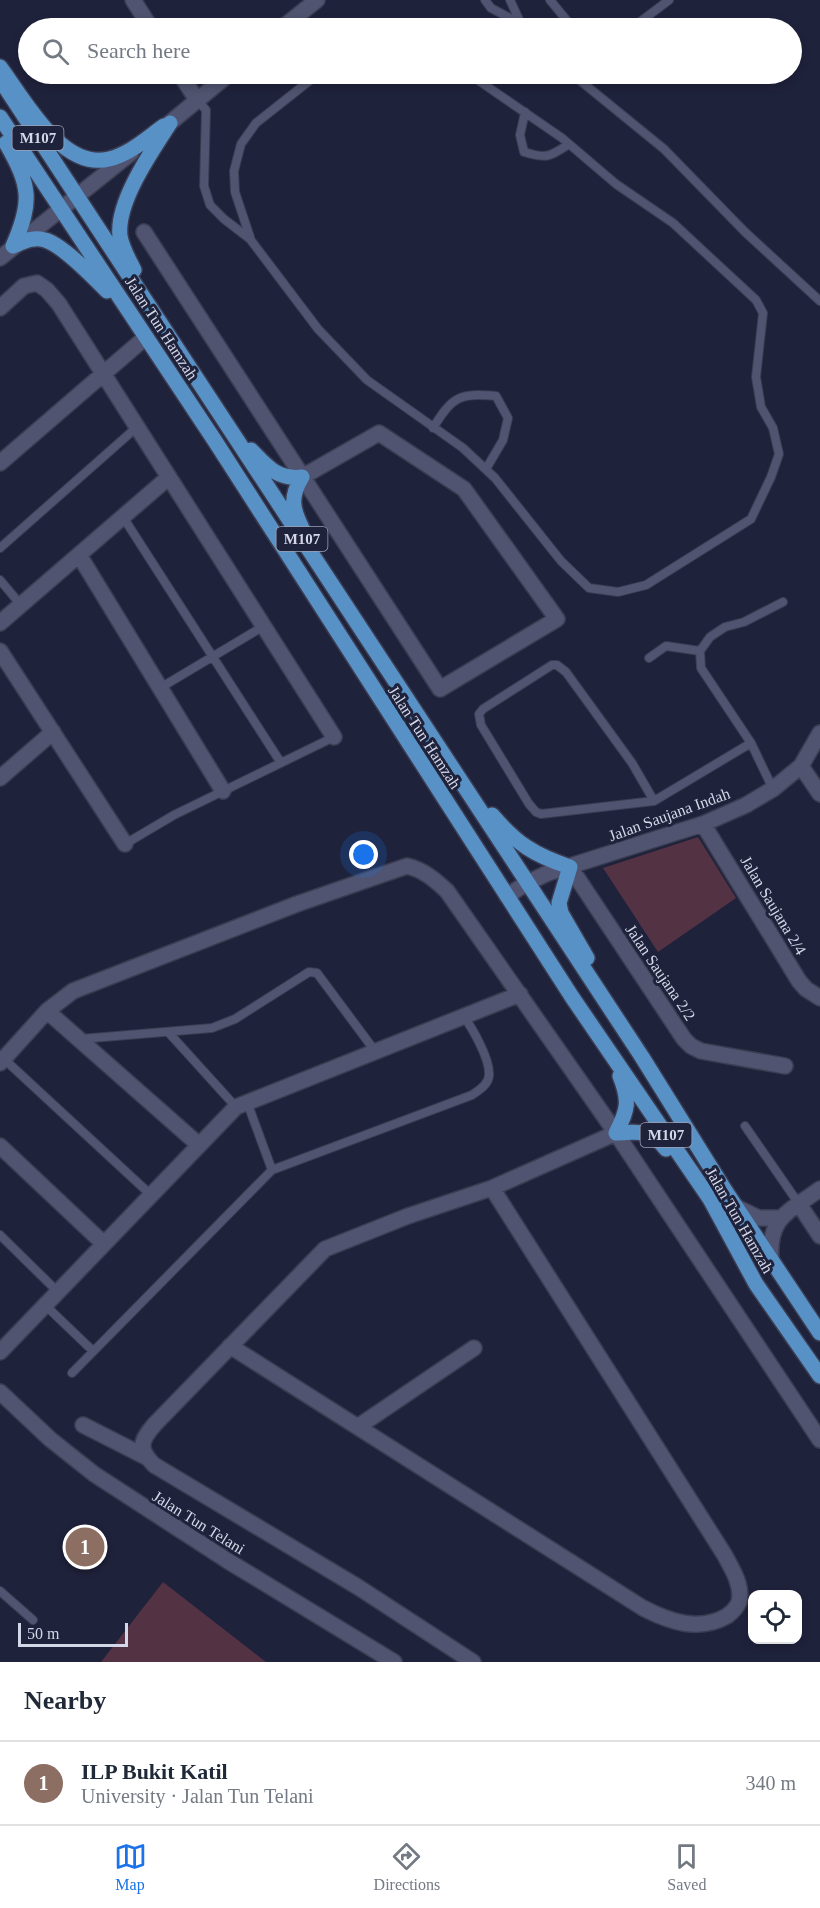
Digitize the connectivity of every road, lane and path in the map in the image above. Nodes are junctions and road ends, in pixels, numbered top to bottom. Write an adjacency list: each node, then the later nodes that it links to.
1 (133, 0): 7 (street)
2 (317, 0): 8 (street)
3 (485, 0): 9 (lane)
4 (510, 0): 10 (lane)
5 (549, 0): 11 (lane)
6 (669, 0): 12 (lane)
7 (145, 18)
8 (294, 18)
9 (508, 18)
10 (518, 18)
11 (564, 18)
12 (645, 18)
13 (0, 67): 23 (main road)
14 (0, 80): 26 (main road, Jalan Tun Hamzah / M107)
15 (187, 84): 20 (street)
16 (217, 84): 20 (street)
17 (305, 84): 29 (lane)
18 (484, 84): 21 (lane)
19 (584, 84): 31 (lane)
20 (197, 100): 23 (street); 29 (lane)
21 (525, 112): 25 (lane); 25 (lane)
22 (0, 117): 27 (main road, Jalan Tun Hamzah / M107)
23 (170, 123): 26 (street); 35 (main road)
24 (0, 133): 30 (main road)
25 (569, 144): 41 (lane)
26 (76, 196): 27 (street); 35 (main road, Jalan Tun Hamzah / M107)
27 (61, 209): 30 (street); 33 (main road, Jalan Tun Hamzah / M107)
28 (144, 232): 43 (street)
29 (250, 239): 39 (lane)
30 (4, 252): 33 (main road)
31 (820, 301)
32 (0, 308): 36 (street)
33 (134, 320): 34 (main road, Jalan Tun Hamzah / M107)
34 (146, 337): 36 (street); 74 (main road, Jalan Tun Hamzah / M107)
35 (174, 346): 37 (main road, Jalan Tun Hamzah / M107)
36 (103, 374): 38 (street); 40 (street)
37 (221, 417): 43 (main road); 48 (main road, Jalan Tun Hamzah / M107)
38 (137, 427): 42 (street); 45 (lane)
39 (433, 428): 41 (lane); 41 (lane)
40 (0, 463)
41 (486, 469)
42 (169, 477): 44 (street); 52 (street)
43 (302, 477): 43 (street); 48 (main road)
44 (123, 518): 46 (street); 55 (lane)
45 (0, 548)
46 (79, 555): 50 (street); 57 (street)
47 (0, 580): 50 (lane)
48 (330, 581): 60 (main road, Jalan Tun Hamzah / M107)
49 (783, 602): 54 (lane)
50 (21, 605): 51 (street)
51 (0, 623)
52 (264, 626): 55 (lane); 61 (street)
53 (0, 651): 58 (street)
54 (700, 651): 56 (lane); 62 (lane)
55 (213, 656): 57 (lane); 63 (lane)
56 (649, 658)
57 (160, 688): 67 (street)
58 (53, 732): 65 (street); 71 (street)
59 (820, 733): 64 (street, Jalan Saujana Indah)
60 (430, 734): 72 (main road); 73 (main road, Jalan Tun Hamzah / M107)
61 (334, 737): 63 (lane)
62 (751, 743): 66 (lane); 69 (lane)
63 (282, 763): 67 (lane)
64 (801, 766): 66 (street, Jalan Saujana Indah); 68 (street)
65 (0, 778)
66 (773, 789): 70 (street, Jalan Saujana Indah)
67 (223, 791): 71 (lane)
68 (820, 794)
69 (654, 801): 69 (lane)
70 (703, 824): 72 (street, Jalan Saujana Indah); 77 (street, Jalan Saujana 2/4)
71 (126, 844)
72 (570, 867): 73 (street, Jalan Saujana Indah); 81 (main road); 85 (street, Jalan Saujana 2/2)
73 (527, 883): 74 (street, Jalan Saujana Indah); 81 (main road, Jalan Tun Hamzah / M107)
74 (507, 896): 76 (main road, Jalan Tun Hamzah / M107)
75 (520, 994): 78 (street); 79 (street); 88 (street)
76 (572, 997): 88 (main road); 102 (main road, Jalan Tun Hamzah / M107)
77 (820, 998)
78 (47, 1011): 82 (street); 84 (street)
79 (464, 1017): 83 (street); 91 (lane)
80 (169, 1033): 82 (lane); 83 (lane); 86 (lane)
81 (628, 1035): 96 (main road, Jalan Tun Hamzah / M107)
82 (79, 1039): 89 (street)
83 (375, 1052): 86 (street)
84 (2, 1061): 94 (lane)
85 (785, 1066)
86 (242, 1104): 89 (street); 91 (lane)
87 (745, 1126): 95 (lane)
88 (616, 1133): 92 (street); 102 (main road); 115 (street)
89 (199, 1145): 94 (street)
90 (0, 1146): 100 (street)
91 (272, 1170): 109 (lane)
92 (492, 1188): 107 (street); 114 (street)
93 (820, 1189): 95 (street)
94 (151, 1195): 100 (street)
95 (799, 1204): 97 (street); 99 (street)
96 (736, 1207): 97 (street); 101 (main road, Jalan Tun Hamzah / M107)
97 (780, 1218): 101 (street)
98 (0, 1235): 103 (lane)
99 (820, 1236)
100 (104, 1244): 103 (street)
101 (771, 1260): 105 (main road, Jalan Tun Hamzah / M107)
102 (756, 1284): 111 (main road, Jalan Tun Hamzah / M107)
103 (58, 1292): 104 (street)
104 (45, 1305): 106 (street); 109 (lane)
105 (820, 1333)
106 (3, 1342)
107 (230, 1346): 114 (street); 116 (street)
108 (474, 1348): 114 (street)
109 (93, 1351): 110 (lane)
110 (72, 1373)
111 (820, 1376)
112 (0, 1392): 119 (street, Jalan Tun Telani)
113 (82, 1425): 116 (street)
114 (359, 1426)
115 (820, 1440)
116 (146, 1457): 120 (street)
117 (0, 1591): 118 (lane)
118 (33, 1620)
119 (394, 1662)
120 (473, 1662)

